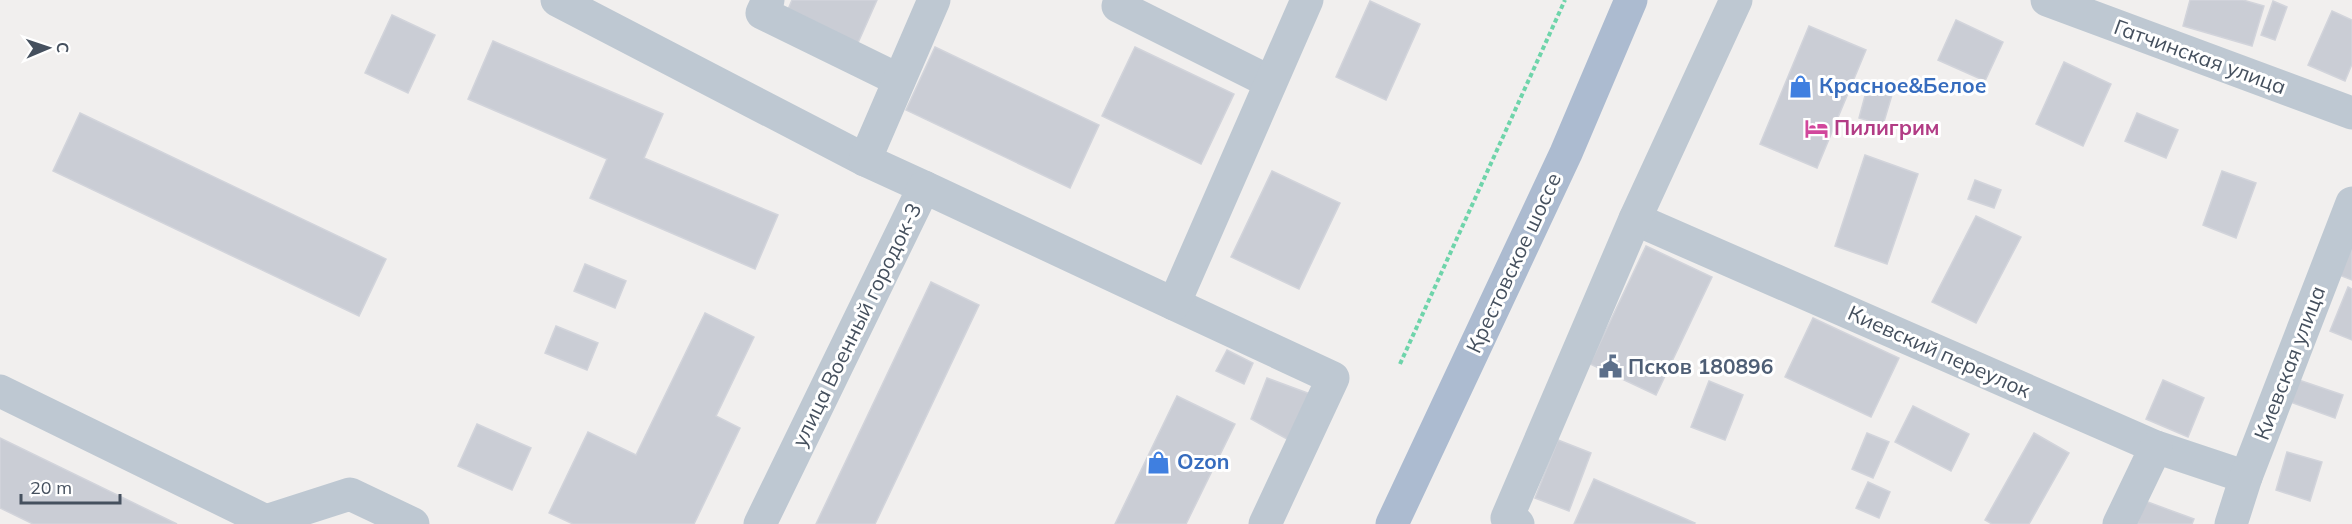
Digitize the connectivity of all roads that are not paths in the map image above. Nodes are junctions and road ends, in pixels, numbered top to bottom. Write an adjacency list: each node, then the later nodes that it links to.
1 (557, 0): 12 (street)
2 (768, 0): 9 (street)
3 (934, 0): 9 (street)
4 (1121, 0): 10 (street)
5 (1306, 0): 10 (street)
6 (1631, 0): 24 (main road, Крестовское шоссе)
7 (1736, 0): 15 (street)
8 (2047, 0): 11 (street, Гатчинская улица)
9 (899, 80): 12 (street)
10 (1270, 82): 16 (street)
11 (2352, 113)
12 (865, 160): 13 (street)
13 (924, 187): 16 (street, улица Военный городок-3); 22 (street, улица Военный городок-3)
14 (2352, 203): 19 (street, Киевская улица)
15 (1635, 219): 18 (street, Киевский переулок); 20 (street)
16 (1174, 304): 23 (street, улица Военный городок-3)
17 (0, 391): 21 (street)
18 (2156, 447): 19 (street, Киевский переулок); 25 (street)
19 (2246, 477): 26 (street, Киевская улица)
20 (1512, 521)
21 (413, 524)
22 (760, 524)
23 (1265, 524)
24 (1392, 524)
25 (2119, 524)
26 (2231, 524)

